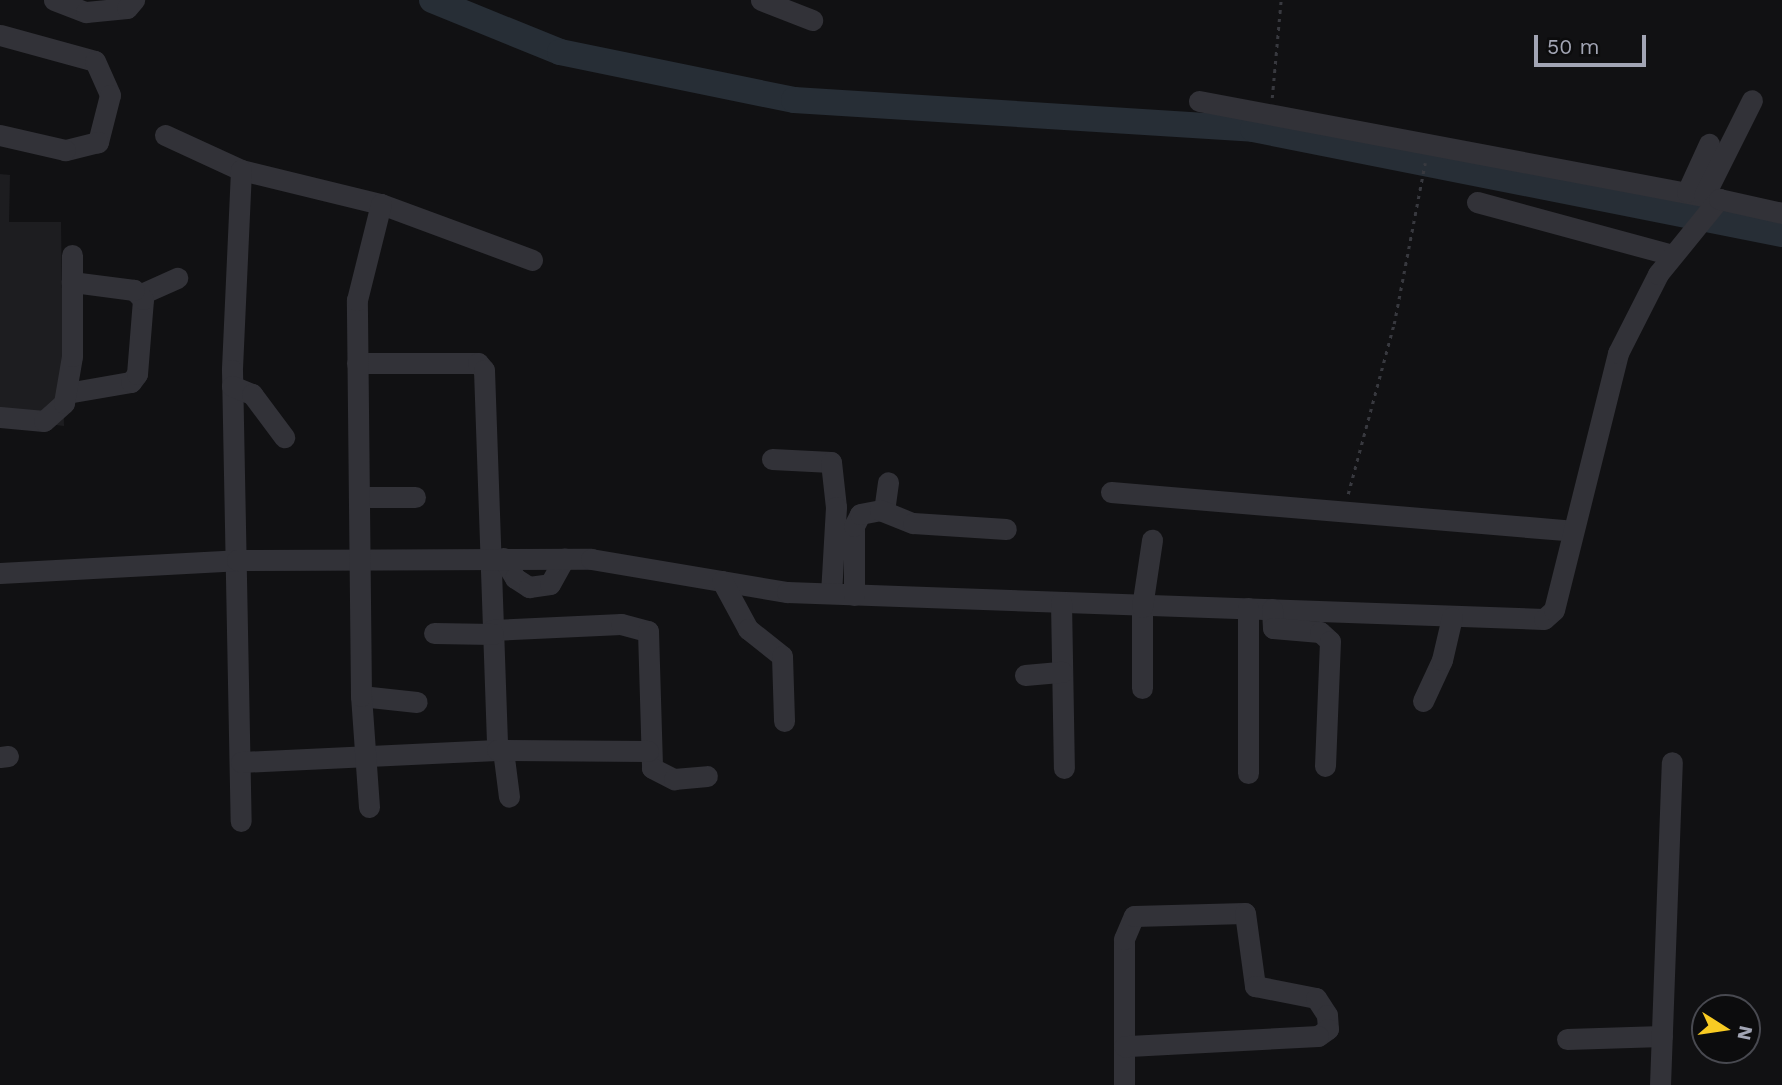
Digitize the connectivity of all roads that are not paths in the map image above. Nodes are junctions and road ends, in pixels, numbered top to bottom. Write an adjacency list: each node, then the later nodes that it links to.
1 (54, 0): 2 (street)
2 (134, 0)
3 (761, 0): 4 (street)
4 (812, 20)
5 (0, 35): 8 (street)
6 (1752, 100): 12 (street)
7 (1199, 101): 12 (street)
8 (0, 135)
9 (164, 135): 11 (street)
10 (1709, 144): 12 (street)
11 (241, 170): 14 (street); 23 (street)
12 (1705, 198): 15 (street); 17 (street)
13 (1477, 202): 17 (street)
14 (381, 204): 18 (street); 22 (street)
15 (1782, 213)
16 (72, 255): 20 (street)
17 (1672, 255): 34 (street)
18 (532, 260)
19 (177, 278): 21 (street)
20 (72, 282): 21 (street); 24 (street)
21 (139, 295): 24 (street)
22 (357, 363): 30 (street); 37 (street)
23 (232, 386): 26 (street); 38 (street)
24 (67, 393): 25 (street)
25 (0, 417)
26 (284, 437)
27 (772, 459): 42 (street)
28 (888, 482): 32 (street)
29 (1111, 492): 34 (street)
30 (359, 497): 31 (street); 36 (street)
31 (415, 497)
32 (884, 511): 33 (street); 43 (street)
33 (1006, 529)
34 (1572, 531): 48 (street)
35 (1152, 540): 45 (street)
36 (360, 558): 37 (street); 38 (street); 54 (street)
37 (497, 558): 39 (street); 39 (street); 49 (street)
38 (237, 559): 40 (street); 61 (street)
39 (564, 559): 41 (street)
40 (0, 573)
41 (722, 581): 42 (street); 57 (street)
42 (831, 593): 43 (street)
43 (854, 594): 44 (street)
44 (1061, 602): 45 (street); 51 (street)
45 (1142, 607): 46 (street); 53 (street)
46 (1248, 608): 47 (street); 65 (street)
47 (1272, 609): 48 (street); 63 (street)
48 (1451, 617): 55 (street)
49 (492, 632): 50 (street); 58 (street); 59 (street)
50 (434, 633)
51 (1062, 672): 52 (street); 64 (street)
52 (1025, 675)
53 (1142, 688)
54 (361, 696): 56 (street); 60 (street)
55 (1423, 701)
56 (417, 702)
57 (784, 722)
58 (500, 750): 59 (street); 60 (street); 67 (street)
59 (648, 751): 66 (street)
60 (365, 757): 61 (street); 68 (street)
61 (241, 762): 69 (street)
62 (1672, 762): 70 (street)
63 (1325, 766)
64 (1063, 768)
65 (1248, 774)
66 (707, 776)
67 (509, 797)
68 (369, 807)
69 (241, 821)
70 (1662, 1036): 71 (street); 74 (street)
71 (1567, 1039)
72 (1124, 1046): 72 (street); 73 (street)
73 (1124, 1085)
74 (1660, 1085)

